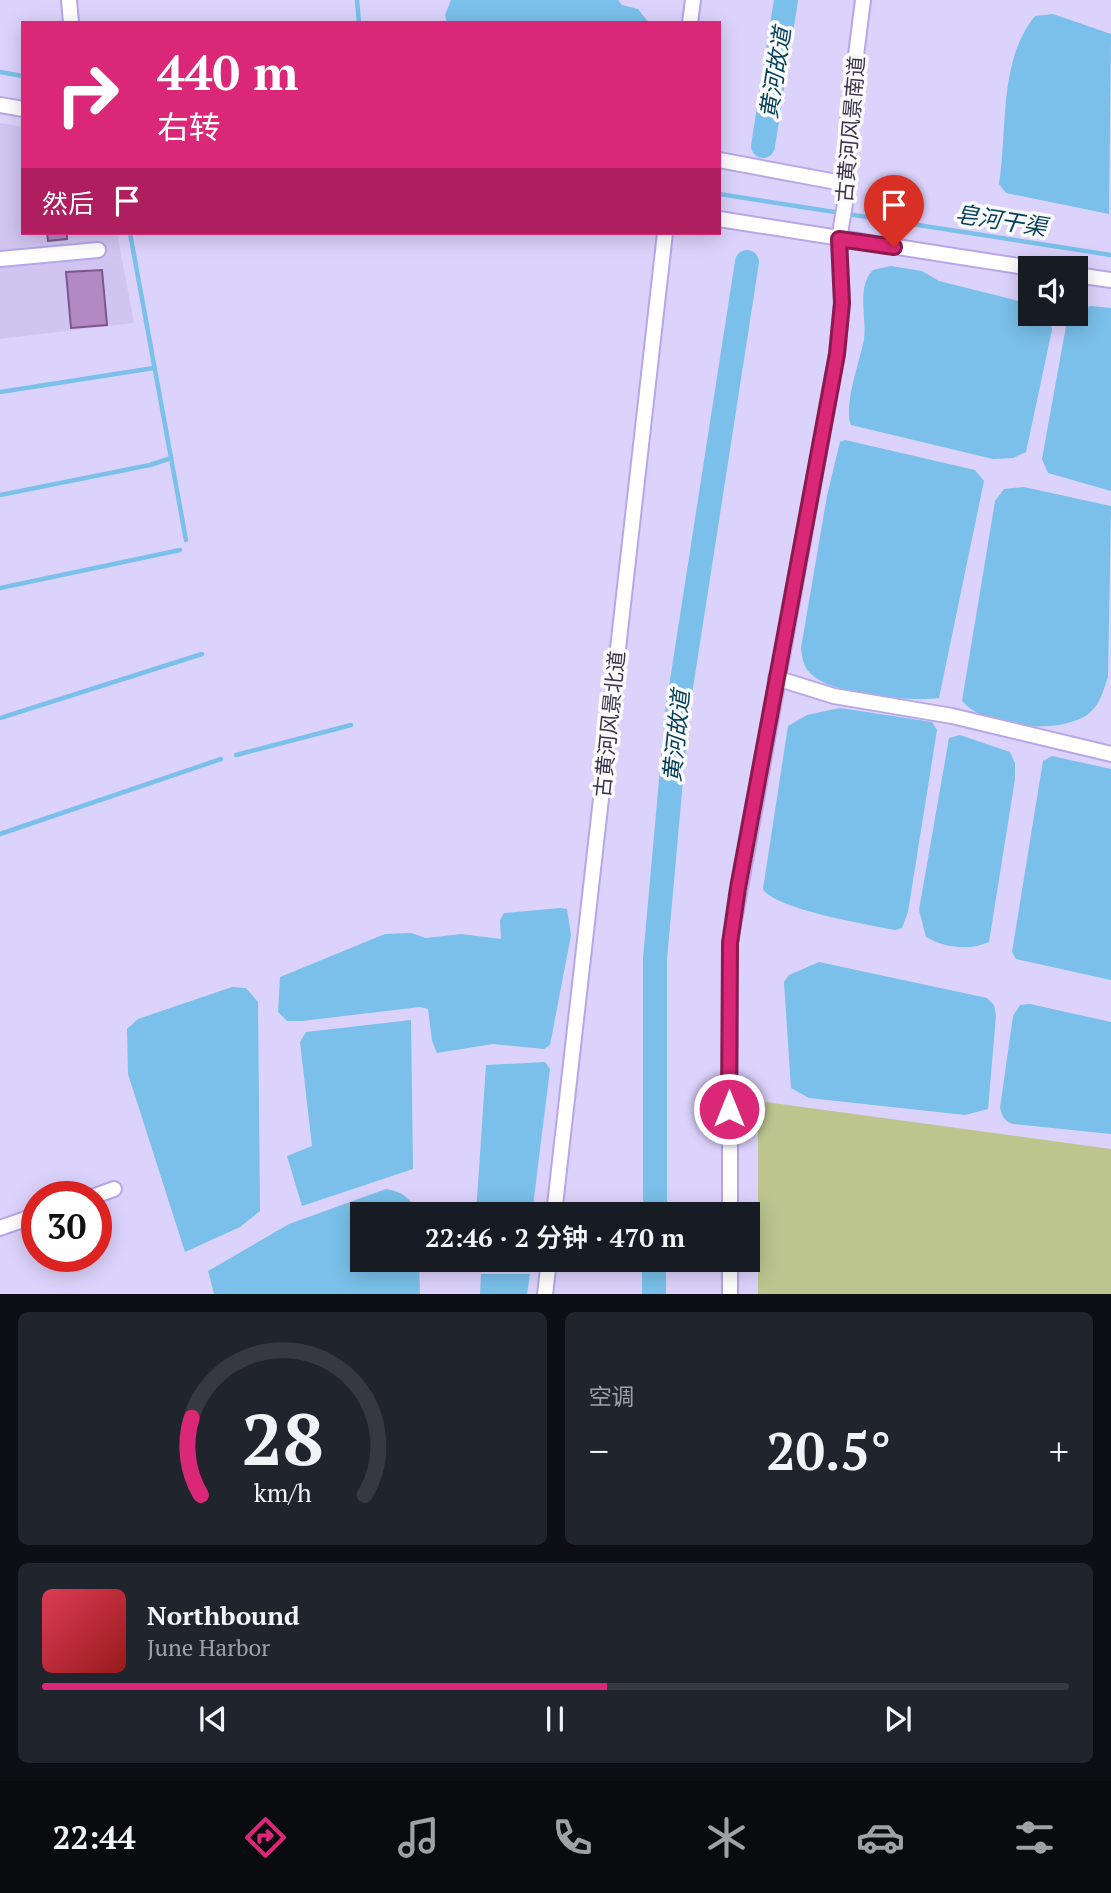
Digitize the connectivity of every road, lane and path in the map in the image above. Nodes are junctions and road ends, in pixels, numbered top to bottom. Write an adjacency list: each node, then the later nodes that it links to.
1 (69, 0): 4 (street)
2 (693, 0): 5 (street)
3 (863, 0): 9 (street, 古黄河风景南道)
4 (71, 21)
5 (690, 21)
6 (0, 105): 7 (street)
7 (21, 109)
8 (721, 160): 9 (street)
9 (847, 184): 12 (street, 古黄河风景南道)
10 (721, 219): 12 (street)
11 (665, 235): 20 (street, 古黄河风景北道)
12 (839, 239): 15 (street); 18 (street, 古黄河风景南道)
13 (99, 250): 14 (street)
14 (0, 259)
15 (1018, 266)
16 (1088, 277): 17 (street)
17 (1111, 281)
18 (776, 678): 19 (street); 21 (street, 古黄河风景南道)
19 (1111, 754)
20 (555, 1202)
21 (730, 1202)
22 (21, 1221): 23 (street)
23 (0, 1228)
24 (548, 1272): 26 (street)
25 (730, 1272): 27 (street)
26 (545, 1294)
27 (730, 1294)

